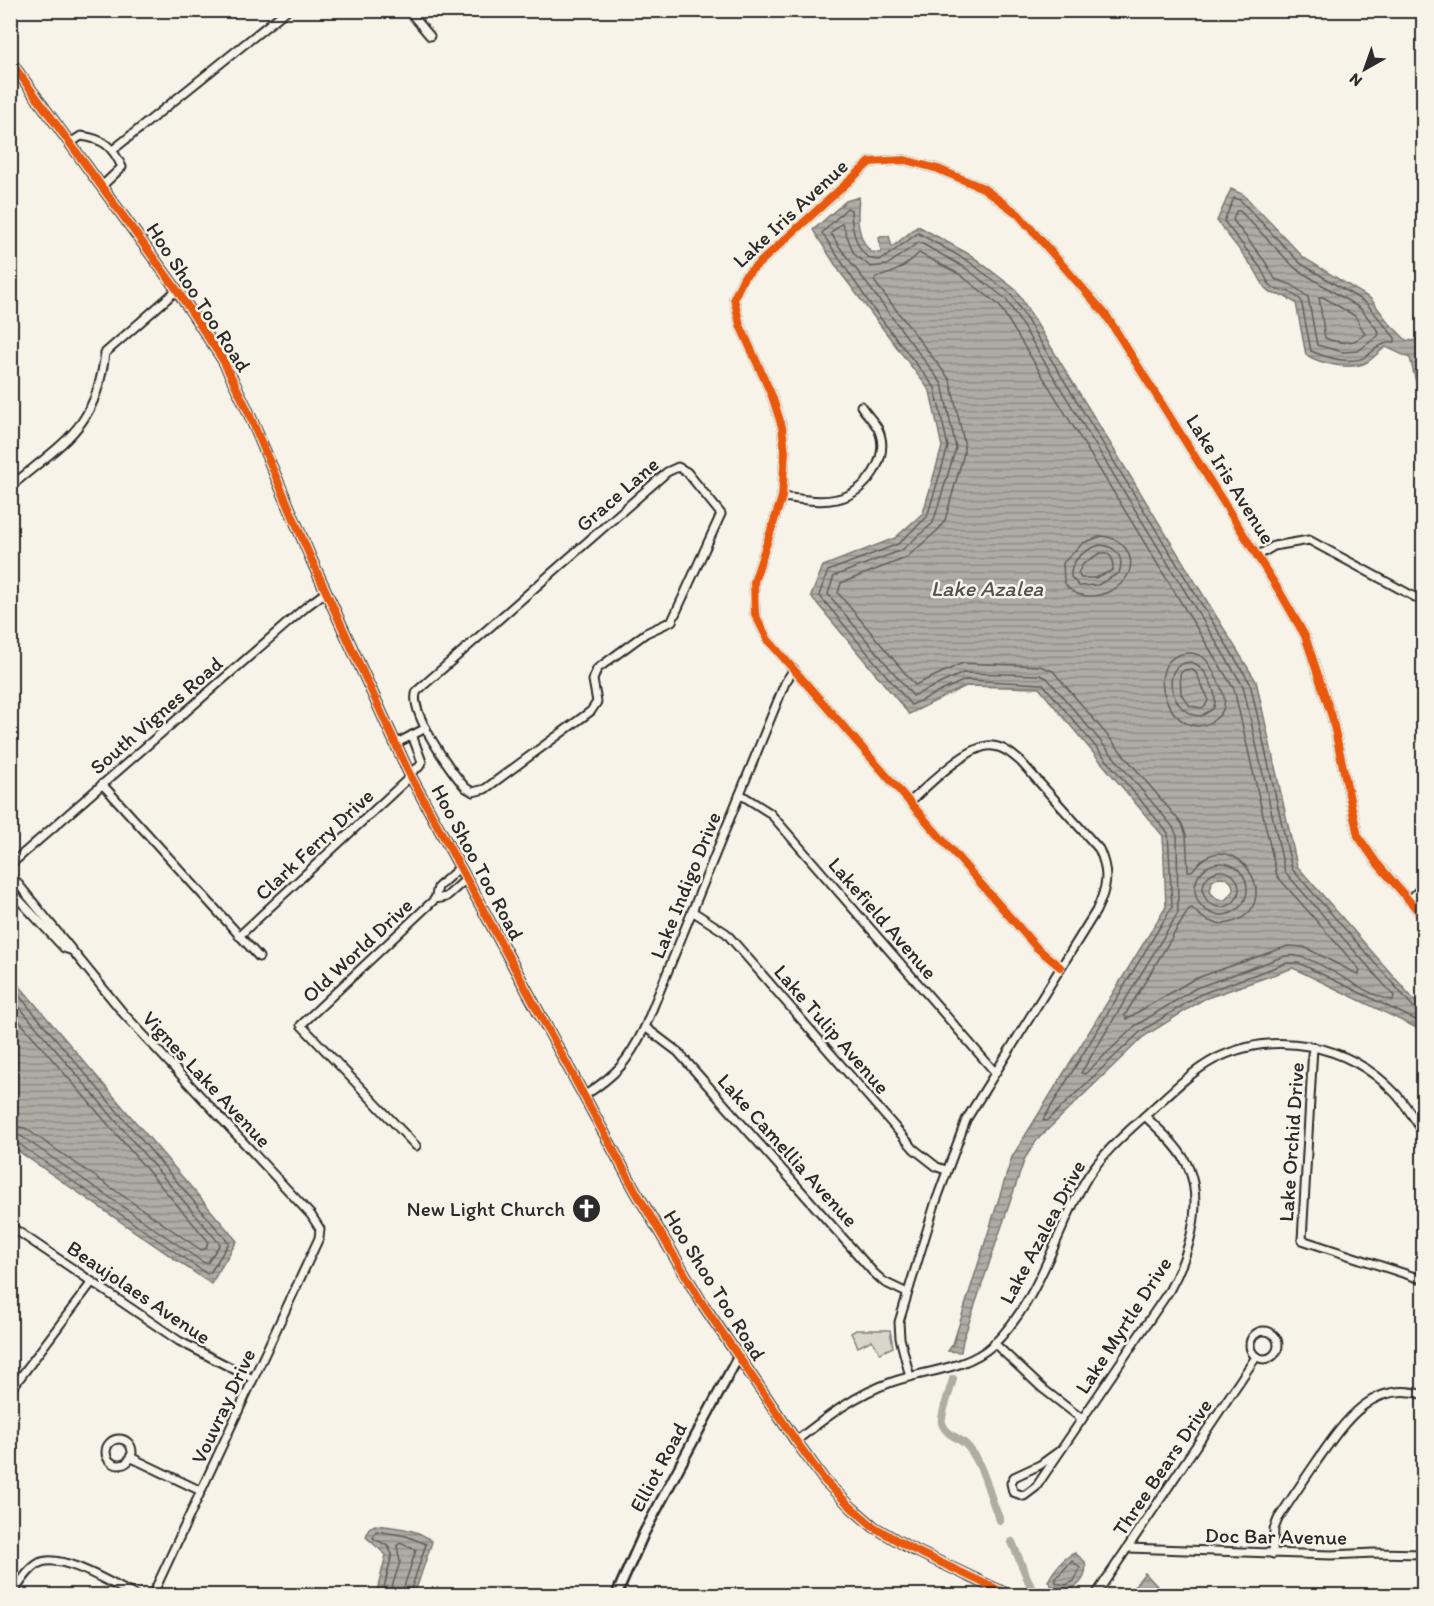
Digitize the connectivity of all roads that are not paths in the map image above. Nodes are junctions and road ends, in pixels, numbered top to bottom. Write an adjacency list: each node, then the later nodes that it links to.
1 (287, 10): 6 (street)
2 (408, 10): 3 (street)
3 (430, 36)
4 (10, 61): 5 (street, Hoo Shoo Too Road)
5 (70, 143): 6 (street); 7 (street, Hoo Shoo Too Road)
6 (114, 149): 7 (street)
7 (102, 186): 8 (street, Hoo Shoo Too Road)
8 (177, 290): 10 (street); 13 (street, Hoo Shoo Too Road)
9 (861, 406): 11 (street)
10 (10, 487)
11 (782, 497): 12 (street, Lake Iris Avenue); 15 (street, Lake Iris Avenue)
12 (1257, 556): 14 (street); 30 (street, Lake Iris Avenue)
13 (326, 592): 18 (street, Hoo Shoo Too Road); 20 (street, South Vignes Road)
14 (1424, 602)
15 (794, 669): 21 (street, Lake Indigo Drive); 22 (street, Lake Iris Avenue)
16 (426, 728): 16 (street, Grace Lane); 17 (street)
17 (412, 735): 18 (street); 19 (street)
18 (395, 744): 19 (street, Hoo Shoo Too Road)
19 (410, 774): 24 (street, Hoo Shoo Too Road); 33 (street, Clark Ferry Drive)
20 (102, 784): 23 (street, South Vignes Road); 33 (street)
21 (740, 794): 31 (street, Lake Indigo Drive); 39 (street, Lakefield Avenue)
22 (910, 802): 36 (street, Lake Iris Avenue); 36 (street)
23 (10, 866)
24 (459, 868): 26 (street, Hoo Shoo Too Road); 29 (street, Old World Drive)
25 (10, 874): 34 (street, Vignes Lake Avenue)
26 (465, 880): 29 (street, Old World Drive); 40 (street, Hoo Shoo Too Road)
27 (1424, 885): 30 (street)
28 (10, 890): 34 (street, Vignes Lake Avenue)
29 (435, 899): 43 (street, Old World Drive)
30 (1409, 901): 32 (street, Lake Iris Avenue)
31 (692, 911): 37 (street, Lake Indigo Drive); 44 (street, Lake Tulip Avenue)
32 (1424, 918)
33 (239, 936): 35 (street)
34 (70, 950): 46 (street, Vignes Lake Avenue)
35 (259, 957)
36 (1060, 967): 39 (street)
37 (645, 1027): 40 (street, Lake Indigo Drive); 49 (street, Lake Camellia Avenue)
38 (1313, 1047): 41 (street, Lake Azalea Drive); 42 (street, Lake Azalea Drive); 47 (street, Lake Orchid Drive)
39 (994, 1071): 44 (street)
40 (584, 1096): 51 (street, Hoo Shoo Too Road)
41 (1145, 1116): 50 (street, Lake Azalea Drive); 57 (street, Lake Myrtle Drive)
42 (1424, 1133)
43 (416, 1146)
44 (946, 1170): 49 (street)
45 (10, 1226): 48 (street, Beaujolaes Avenue)
46 (320, 1229): 54 (street, Vouvray Drive)
47 (1424, 1280)
48 (92, 1282): 54 (street, Beaujolaes Avenue); 55 (street)
49 (907, 1293): 53 (street)
50 (994, 1343): 53 (street, Lake Azalea Drive); 57 (street)
51 (738, 1357): 58 (street, Hoo Shoo Too Road); 68 (street, Elliot Road)
52 (1256, 1358): 52 (street, Three Bears Drive); 62 (street, Three Bears Drive)
53 (910, 1377): 58 (street, Lake Azalea Drive)
54 (254, 1379): 61 (street, Vouvray Drive)
55 (10, 1391)
56 (1424, 1395): 63 (street)
57 (1082, 1419): 59 (street, Lake Myrtle Drive)
58 (796, 1441): 69 (street, Hoo Shoo Too Road)
59 (1058, 1452): 59 (street, Lake Myrtle Drive)
60 (130, 1457): 61 (street)
61 (201, 1491): 67 (street, Vouvray Drive)
62 (1128, 1548): 63 (street, Doc Bar Avenue); 70 (street, Three Bears Drive)
63 (1273, 1554): 64 (street, Doc Bar Avenue)
64 (1424, 1554)
65 (11, 1596): 66 (street)
66 (136, 1596)
67 (152, 1596)
68 (616, 1596)
69 (1011, 1596)
70 (1095, 1596)

